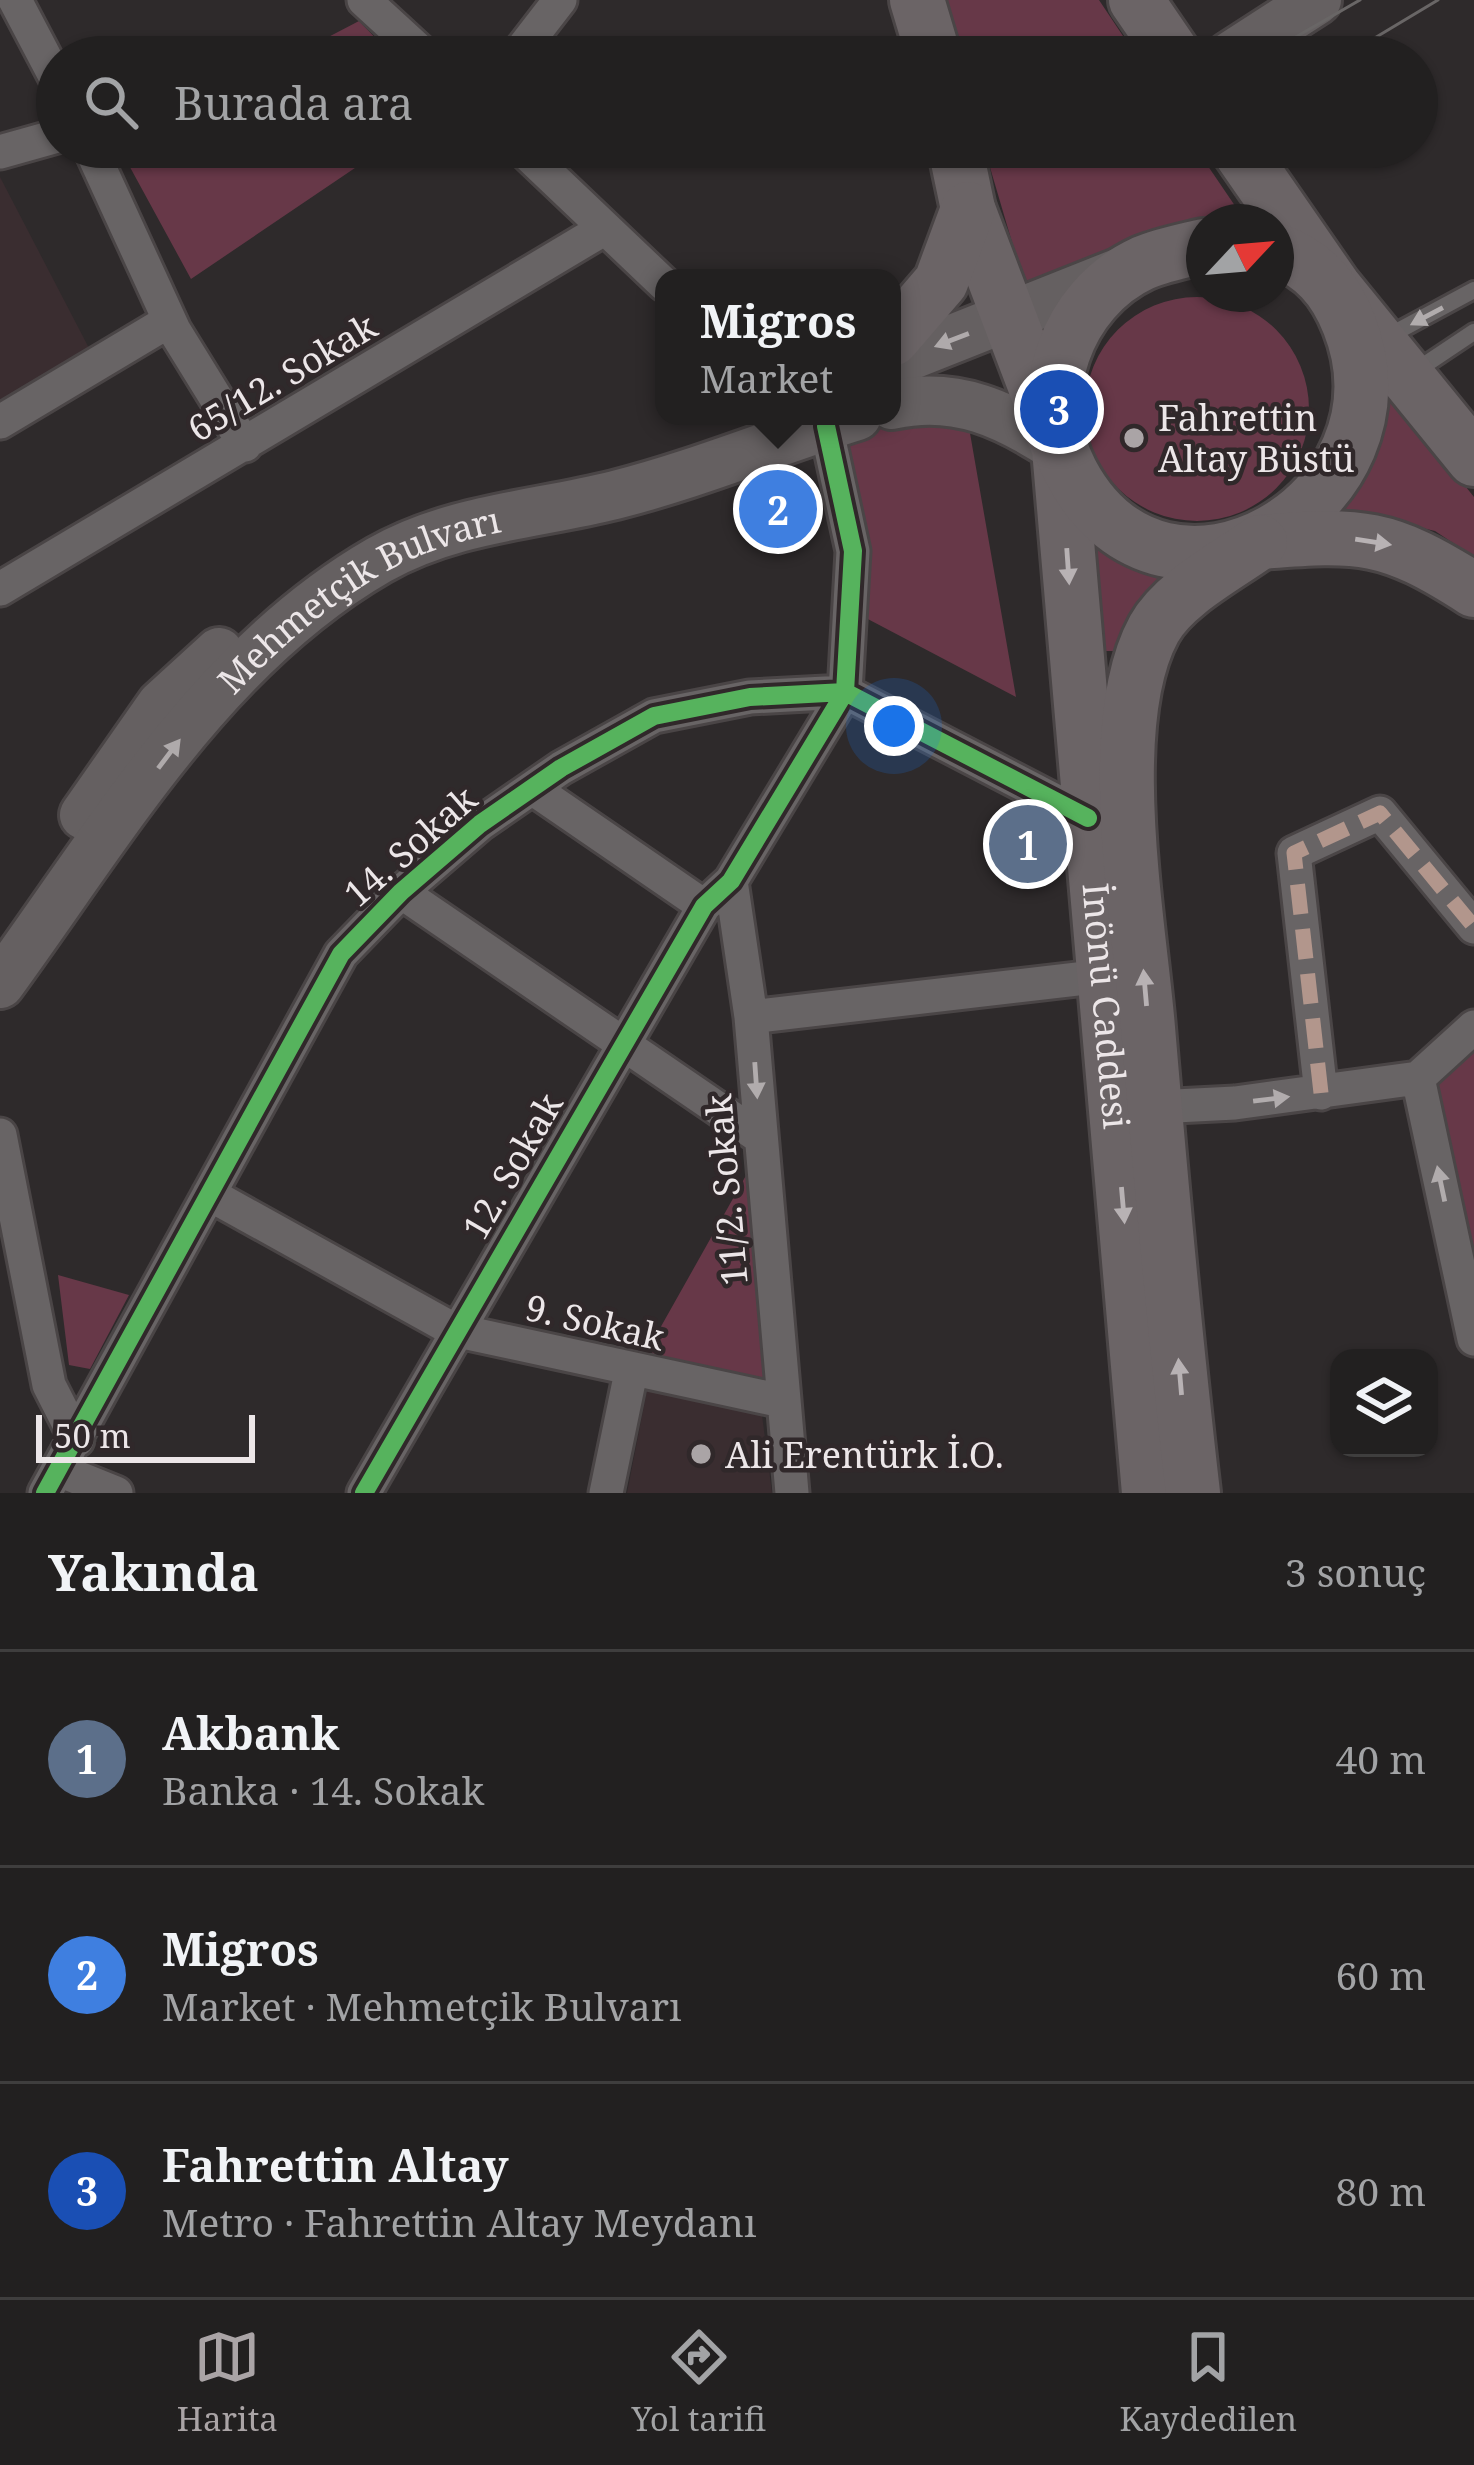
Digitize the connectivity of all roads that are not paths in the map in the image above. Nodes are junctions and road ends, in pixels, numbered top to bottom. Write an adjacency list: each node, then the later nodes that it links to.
1 (15, 0): 12 (street)
2 (364, 0): 7 (street)
3 (560, 0): 8 (street)
4 (917, 0): 9 (main road)
5 (1136, 0): 10 (main road)
6 (1317, 0): 11 (main road)
7 (403, 36)
8 (532, 36)
9 (928, 36)
10 (1161, 36)
11 (1261, 36)
12 (36, 40)
13 (36, 142): 14 (street)
14 (0, 152)
15 (100, 168): 27 (street)
16 (541, 168): 20 (street)
17 (959, 168): 19 (main road)
18 (1252, 168): 25 (main road)
19 (968, 209): 28 (main road); 29 (main road)
20 (602, 230): 24 (street); 38 (street, 65/12. Sokak)
21 (1186, 251): 23 (main road)
22 (1294, 261): 25 (main road)
23 (1138, 265): 28 (main road); 39 (main road, İnönü Caddesi)
24 (655, 276)
25 (1334, 287): 31 (main road); 41 (main road, İnönü Caddesi)
26 (1474, 290): 31 (lane, one-way to 31)
27 (169, 320): 34 (street); 38 (street)
28 (1009, 320): 32 (main road, one-way to 32); 39 (main road)
29 (901, 329)
30 (1474, 332): 31 (lane)
31 (1394, 359): 40 (main road)
32 (901, 360)
33 (901, 404): 39 (main road)
34 (0, 422)
35 (740, 425): 51 (main road, Mehmetçik Bulvarı)
36 (830, 425): 53 (main road, Mehmetçik Bulvarı, one-way to 36)
37 (842, 425): 44 (street)
38 (244, 445): 42 (street, 65/12. Sokak)
39 (1059, 449): 41 (main road); 46 (main road, İnönü Caddesi, one-way to 46)
40 (1474, 459)
41 (1260, 542): 43 (main road, one-way to 43); 59 (main road, İnönü Caddesi, one-way to 41)
42 (0, 589)
43 (1474, 590)
44 (845, 692): 45 (street, 14. Sokak); 46 (street); 47 (street, 12. Sokak)
45 (532, 788): 48 (street, 14. Sokak); 49 (street)
46 (1088, 818): 52 (main road, İnönü Caddesi)
47 (731, 881): 49 (street, 12. Sokak); 54 (street, 11/2. Sokak)
48 (400, 892): 56 (street); 62 (street, 14. Sokak)
49 (704, 906): 56 (street, 12. Sokak)
50 (1474, 927): 58 (street)
51 (0, 936)
52 (1103, 976): 54 (street); 74 (main road, İnönü Caddesi, one-way to 74)
53 (0, 984)
54 (752, 1017): 61 (street, 11/2. Sokak, one-way to 61)
55 (1472, 1032): 57 (street)
56 (621, 1045): 61 (street); 64 (street, 12. Sokak)
57 (1418, 1078): 58 (street); 65 (street, one-way to 57)
58 (1321, 1093): 59 (street, one-way to 58)
59 (1155, 1107): 75 (main road, İnönü Caddesi, one-way to 59)
60 (0, 1135): 63 (street)
61 (761, 1138): 67 (street, 11/2. Sokak)
62 (208, 1194): 64 (street, 9. Sokak); 68 (street, 14. Sokak)
63 (9, 1227): 68 (street)
64 (454, 1330): 66 (street, 9. Sokak); 71 (street, 12. Sokak)
65 (1474, 1339)
66 (631, 1372): 67 (street, 9. Sokak); 72 (street)
67 (782, 1401): 73 (street, 11/2. Sokak)
68 (77, 1440): 69 (street, 14. Sokak)
69 (52, 1482): 70 (street)
70 (116, 1493)
71 (364, 1493)
72 (606, 1493)
73 (792, 1493)
74 (1149, 1493)
75 (1193, 1493)

